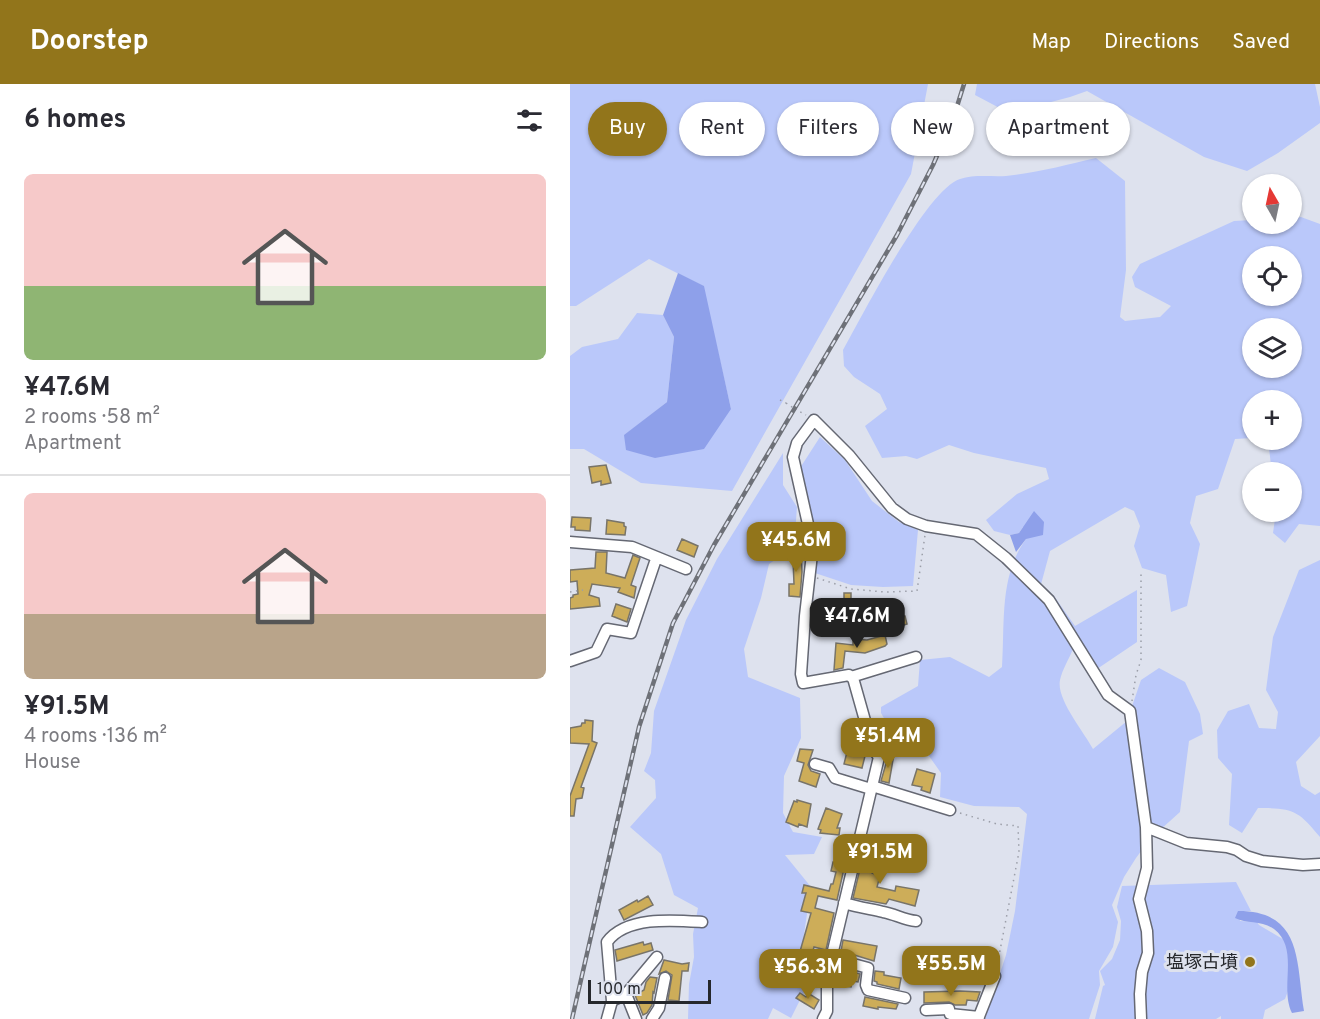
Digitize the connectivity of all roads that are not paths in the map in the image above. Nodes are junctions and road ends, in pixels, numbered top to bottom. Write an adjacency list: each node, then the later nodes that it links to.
1 (570, 542): 2 (street)
2 (656, 559): 3 (street); 5 (street)
3 (686, 569)
4 (915, 657): 6 (street)
5 (570, 661)
6 (851, 677): 8 (street); 10 (street)
7 (815, 764): 8 (street)
8 (871, 788): 9 (street); 12 (street)
9 (950, 810)
10 (1146, 827): 11 (street); 28 (street)
11 (1320, 864)
12 (844, 903): 13 (street); 16 (street)
13 (916, 921)
14 (702, 922): 21 (street)
15 (657, 957): 19 (street)
16 (831, 958): 20 (street); 27 (street)
17 (995, 976): 23 (street)
18 (665, 978): 26 (street)
19 (626, 994): 21 (street); 25 (street)
20 (905, 998)
21 (612, 1001): 24 (street)
22 (926, 1010): 23 (street)
23 (979, 1018)
24 (607, 1019)
25 (636, 1019)
26 (652, 1019)
27 (823, 1019)
28 (1141, 1019)

